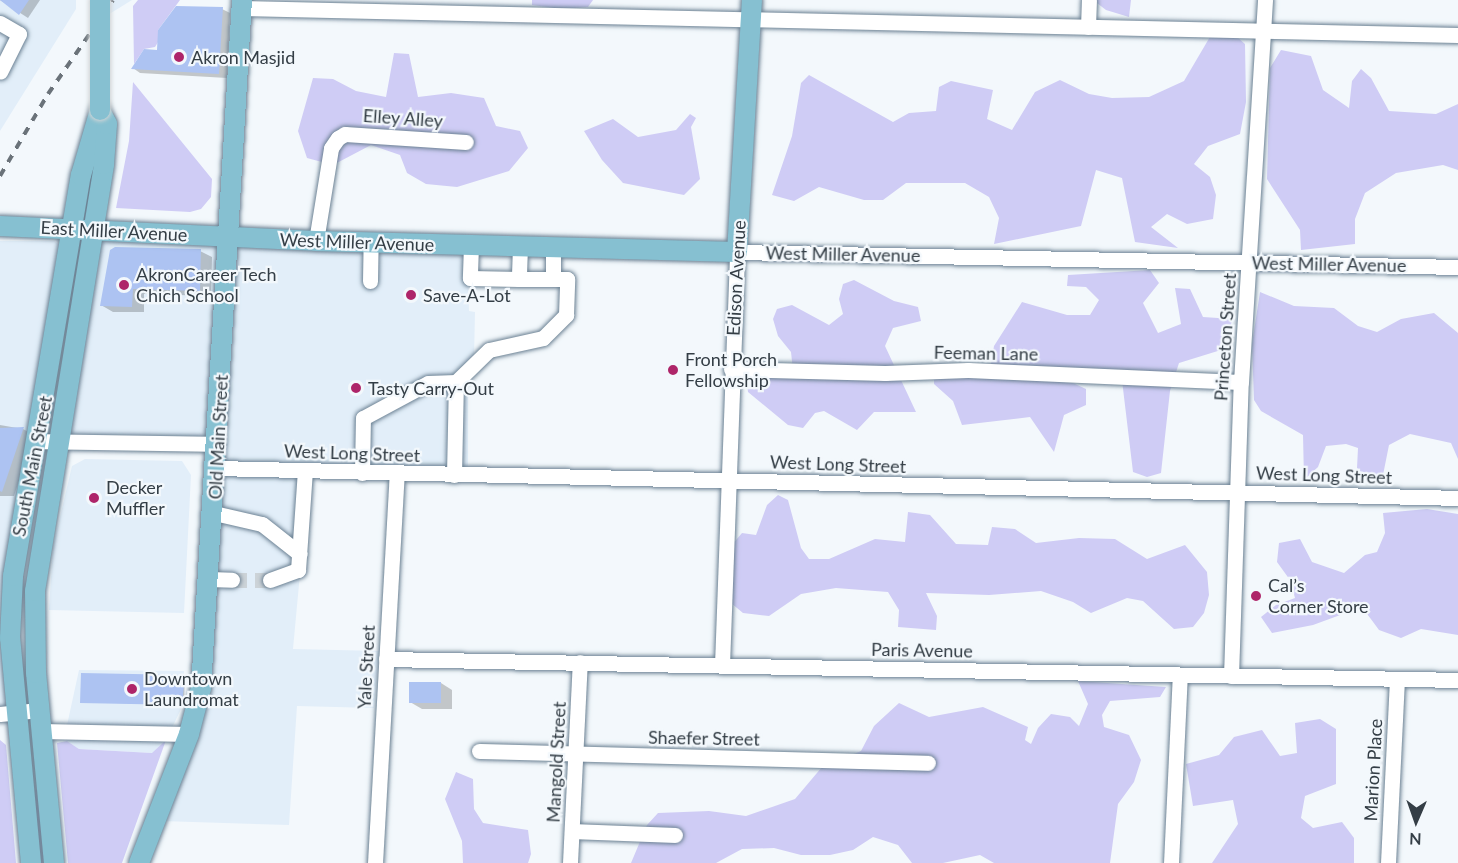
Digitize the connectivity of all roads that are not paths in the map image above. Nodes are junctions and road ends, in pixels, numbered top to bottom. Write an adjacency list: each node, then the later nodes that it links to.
1 (100, 0): 13 (main road, South Main Street, bridge)
2 (1089, 0): 7 (street)
3 (1265, 0): 8 (street, Princeton Street)
4 (241, 4): 5 (street); 14 (main road, Old Main Street)
5 (751, 9): 7 (street); 20 (main road, Edison Avenue)
6 (0, 23): 10 (street)
7 (1088, 27): 8 (street)
8 (1264, 32): 9 (street); 21 (street, Princeton Street)
9 (1458, 35)
10 (0, 72)
11 (466, 142): 15 (street, Elley Alley)
12 (0, 226): 13 (main road, East Miller Avenue)
13 (83, 228): 14 (main road, East Miller Avenue); 29 (main road, South Main Street); 30 (main road, South Main Street)
14 (228, 238): 15 (main road, West Miller Avenue); 31 (main road, Old Main Street)
15 (316, 241): 16 (main road, West Miller Avenue)
16 (371, 242): 17 (main road, West Miller Avenue); 25 (street)
17 (471, 245): 18 (main road, West Miller Avenue); 23 (street)
18 (520, 246): 19 (main road, West Miller Avenue); 23 (street)
19 (553, 247): 20 (main road, West Miller Avenue); 24 (street)
20 (737, 252): 21 (street, West Miller Avenue); 26 (street, Edison Avenue)
21 (1250, 263): 22 (street, West Miller Avenue); 28 (street, Princeton Street)
22 (1458, 267)
23 (519, 279): 24 (street)
24 (553, 279): 27 (street)
25 (370, 281)
26 (731, 369): 28 (street, Feeman Lane); 37 (street, Edison Avenue)
27 (456, 382): 34 (street); 36 (street)
28 (1241, 382): 38 (street, Princeton Street)
29 (36, 441): 30 (street); 53 (main road, South Main Street)
30 (60, 441): 31 (street); 52 (main road, South Main Street)
31 (218, 444): 32 (main road, Old Main Street)
32 (216, 468): 33 (street, West Long Street); 40 (main road, Old Main Street)
33 (305, 471): 34 (street, West Long Street); 41 (street)
34 (362, 473): 35 (street, West Long Street)
35 (397, 474): 36 (street, West Long Street); 45 (street, Yale Street)
36 (454, 475): 37 (street, West Long Street)
37 (726, 479): 38 (street, West Long Street); 47 (street, Edison Avenue)
38 (1237, 492): 39 (street, West Long Street); 49 (street, Princeton Street)
39 (1458, 498)
40 (214, 513): 41 (street); 42 (main road, Old Main Street)
41 (300, 554): 44 (street)
42 (209, 579): 43 (street); 55 (main road, Old Main Street)
43 (232, 580)
44 (270, 580)
45 (386, 659): 46 (street, Paris Avenue); 64 (street, Yale Street)
46 (580, 662): 47 (street, Paris Avenue); 57 (street, Mangold Street)
47 (722, 665): 48 (street, Paris Avenue)
48 (1180, 675): 49 (street, Paris Avenue); 66 (street)
49 (1231, 676): 50 (street, Paris Avenue)
50 (1397, 679): 51 (street, Paris Avenue); 67 (street, Marion Place)
51 (1458, 680)
52 (39, 710): 53 (street); 54 (main road, South Main Street)
53 (10, 713): 61 (main road, South Main Street)
54 (41, 731): 55 (street); 62 (main road, South Main Street)
55 (189, 734): 63 (main road, Old Main Street)
56 (479, 751): 57 (street, Shaefer Street)
57 (576, 753): 58 (street, Shaefer Street); 59 (street, Mangold Street)
58 (928, 763)
59 (572, 831): 60 (street); 65 (street, Mangold Street)
60 (675, 835)
61 (31, 863)
62 (54, 863)
63 (139, 863)
64 (375, 863)
65 (570, 863)
66 (1171, 863)
67 (1388, 863)

